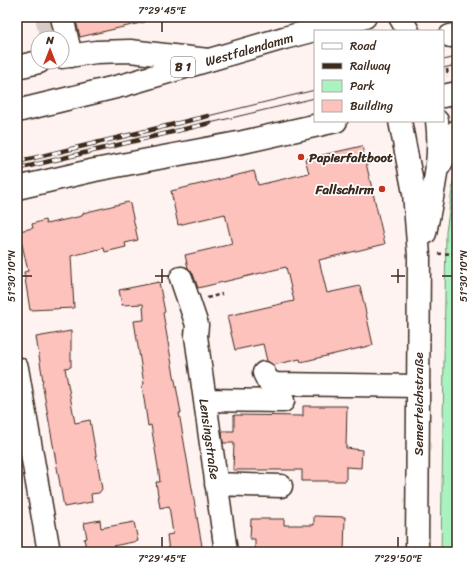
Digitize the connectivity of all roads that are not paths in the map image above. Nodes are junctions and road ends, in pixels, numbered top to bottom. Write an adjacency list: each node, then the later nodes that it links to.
1 (62, 17): 5 (main road)
2 (302, 17): 9 (main road)
3 (400, 17): 7 (main road)
4 (363, 21): 6 (main road, Westfalendamm / B 1)
5 (64, 30)
6 (321, 30)
7 (407, 30)
8 (314, 32): 9 (main road, Westfalendamm / B 1)
9 (284, 38): 11 (main road, Westfalendamm / B 1)
10 (70, 56): 11 (main road)
11 (208, 60): 16 (main road, Westfalendamm / B 1)
12 (30, 64): 13 (main road)
13 (17, 67)
14 (457, 93): 15 (main road)
15 (444, 96)
16 (17, 111)
17 (332, 122): 22 (main road)
18 (400, 122): 23 (main road, Semerteichstraße)
19 (437, 122): 21 (main road, Semerteichstraße)
20 (457, 131): 21 (main road)
21 (436, 173): 23 (main road, Semerteichstraße)
22 (17, 188)
23 (419, 256): 26 (main road, Semerteichstraße)
24 (181, 278): 27 (main road, Lensingstraße)
25 (17, 368): 30 (main road)
26 (418, 386): 27 (main road); 32 (main road, Semerteichstraße)
27 (204, 393): 28 (main road, Lensingstraße)
28 (216, 484): 29 (main road); 31 (main road, Lensingstraße)
29 (281, 486)
30 (48, 552)
31 (226, 552)
32 (417, 552)

